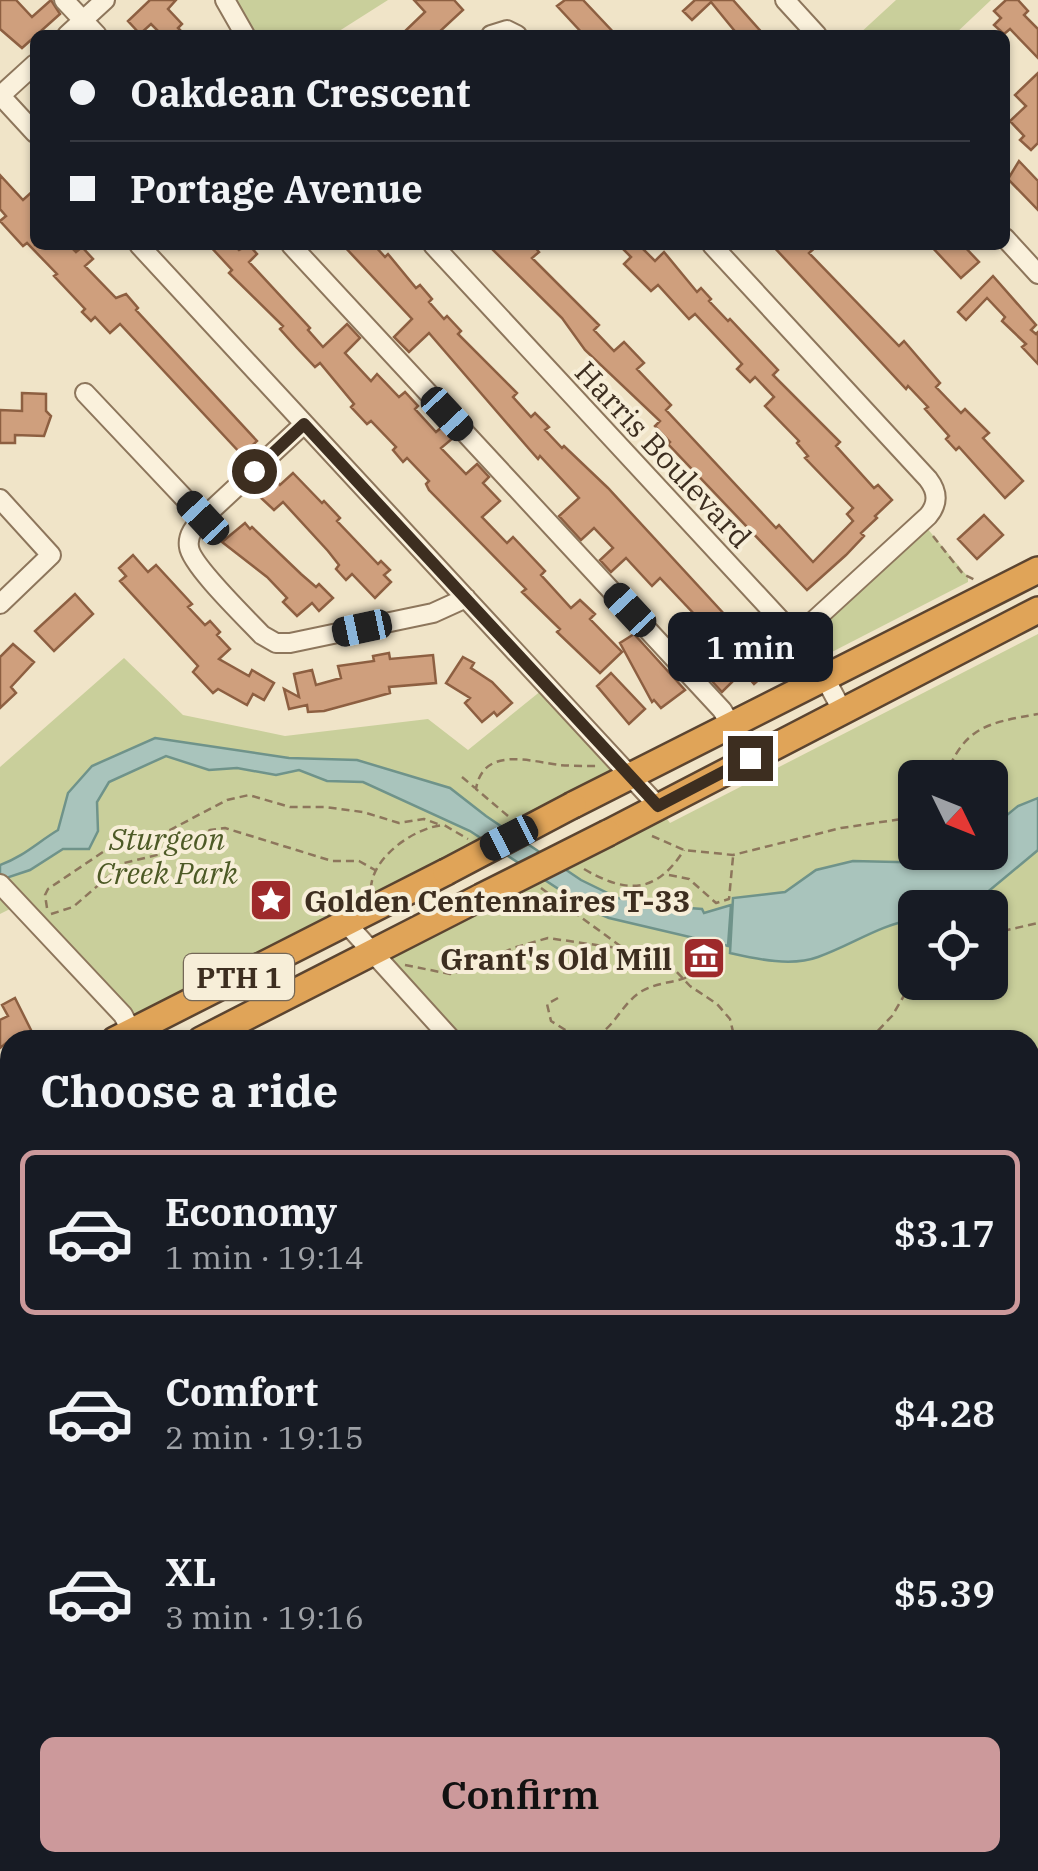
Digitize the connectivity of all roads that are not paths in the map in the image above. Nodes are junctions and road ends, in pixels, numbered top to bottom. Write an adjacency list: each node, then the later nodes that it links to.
1 (64, 0): 5 (street)
2 (105, 0): 5 (street)
3 (225, 0): 8 (street)
4 (784, 0): 9 (street)
5 (83, 20): 6 (street); 7 (street)
6 (72, 30)
7 (92, 30)
8 (242, 30)
9 (812, 30)
10 (30, 68): 11 (street)
11 (0, 95): 12 (street)
12 (30, 127)
13 (1010, 243): 18 (street)
14 (144, 250): 20 (street)
15 (296, 250): 30 (street)
16 (438, 250): 27 (street, Harris Boulevard)
17 (717, 250): 27 (street)
18 (1038, 274)
19 (85, 393): 22 (street)
20 (304, 424): 22 (street); 24 (street)
21 (0, 499): 25 (street)
22 (203, 518): 24 (street)
23 (1038, 570): 28 (highway, PTH 1)
24 (466, 598): 31 (street)
25 (0, 604)
26 (1034, 614): 29 (highway, PTH 1)
27 (796, 637): 28 (street, Harris Boulevard)
28 (825, 678): 29 (street, Harris Boulevard); 30 (highway, PTH 1)
29 (842, 710): 32 (highway, PTH 1)
30 (731, 725): 31 (highway, PTH 1)
31 (630, 777): 32 (street); 34 (highway, PTH 1, bridge)
32 (658, 806): 35 (highway, PTH 1, bridge)
33 (6, 891): 36 (street)
34 (346, 923): 35 (street); 37 (highway, PTH 1)
35 (380, 962): 38 (highway, PTH 1); 39 (street)
36 (125, 1030)
37 (141, 1030)
38 (224, 1030)
39 (443, 1030)

